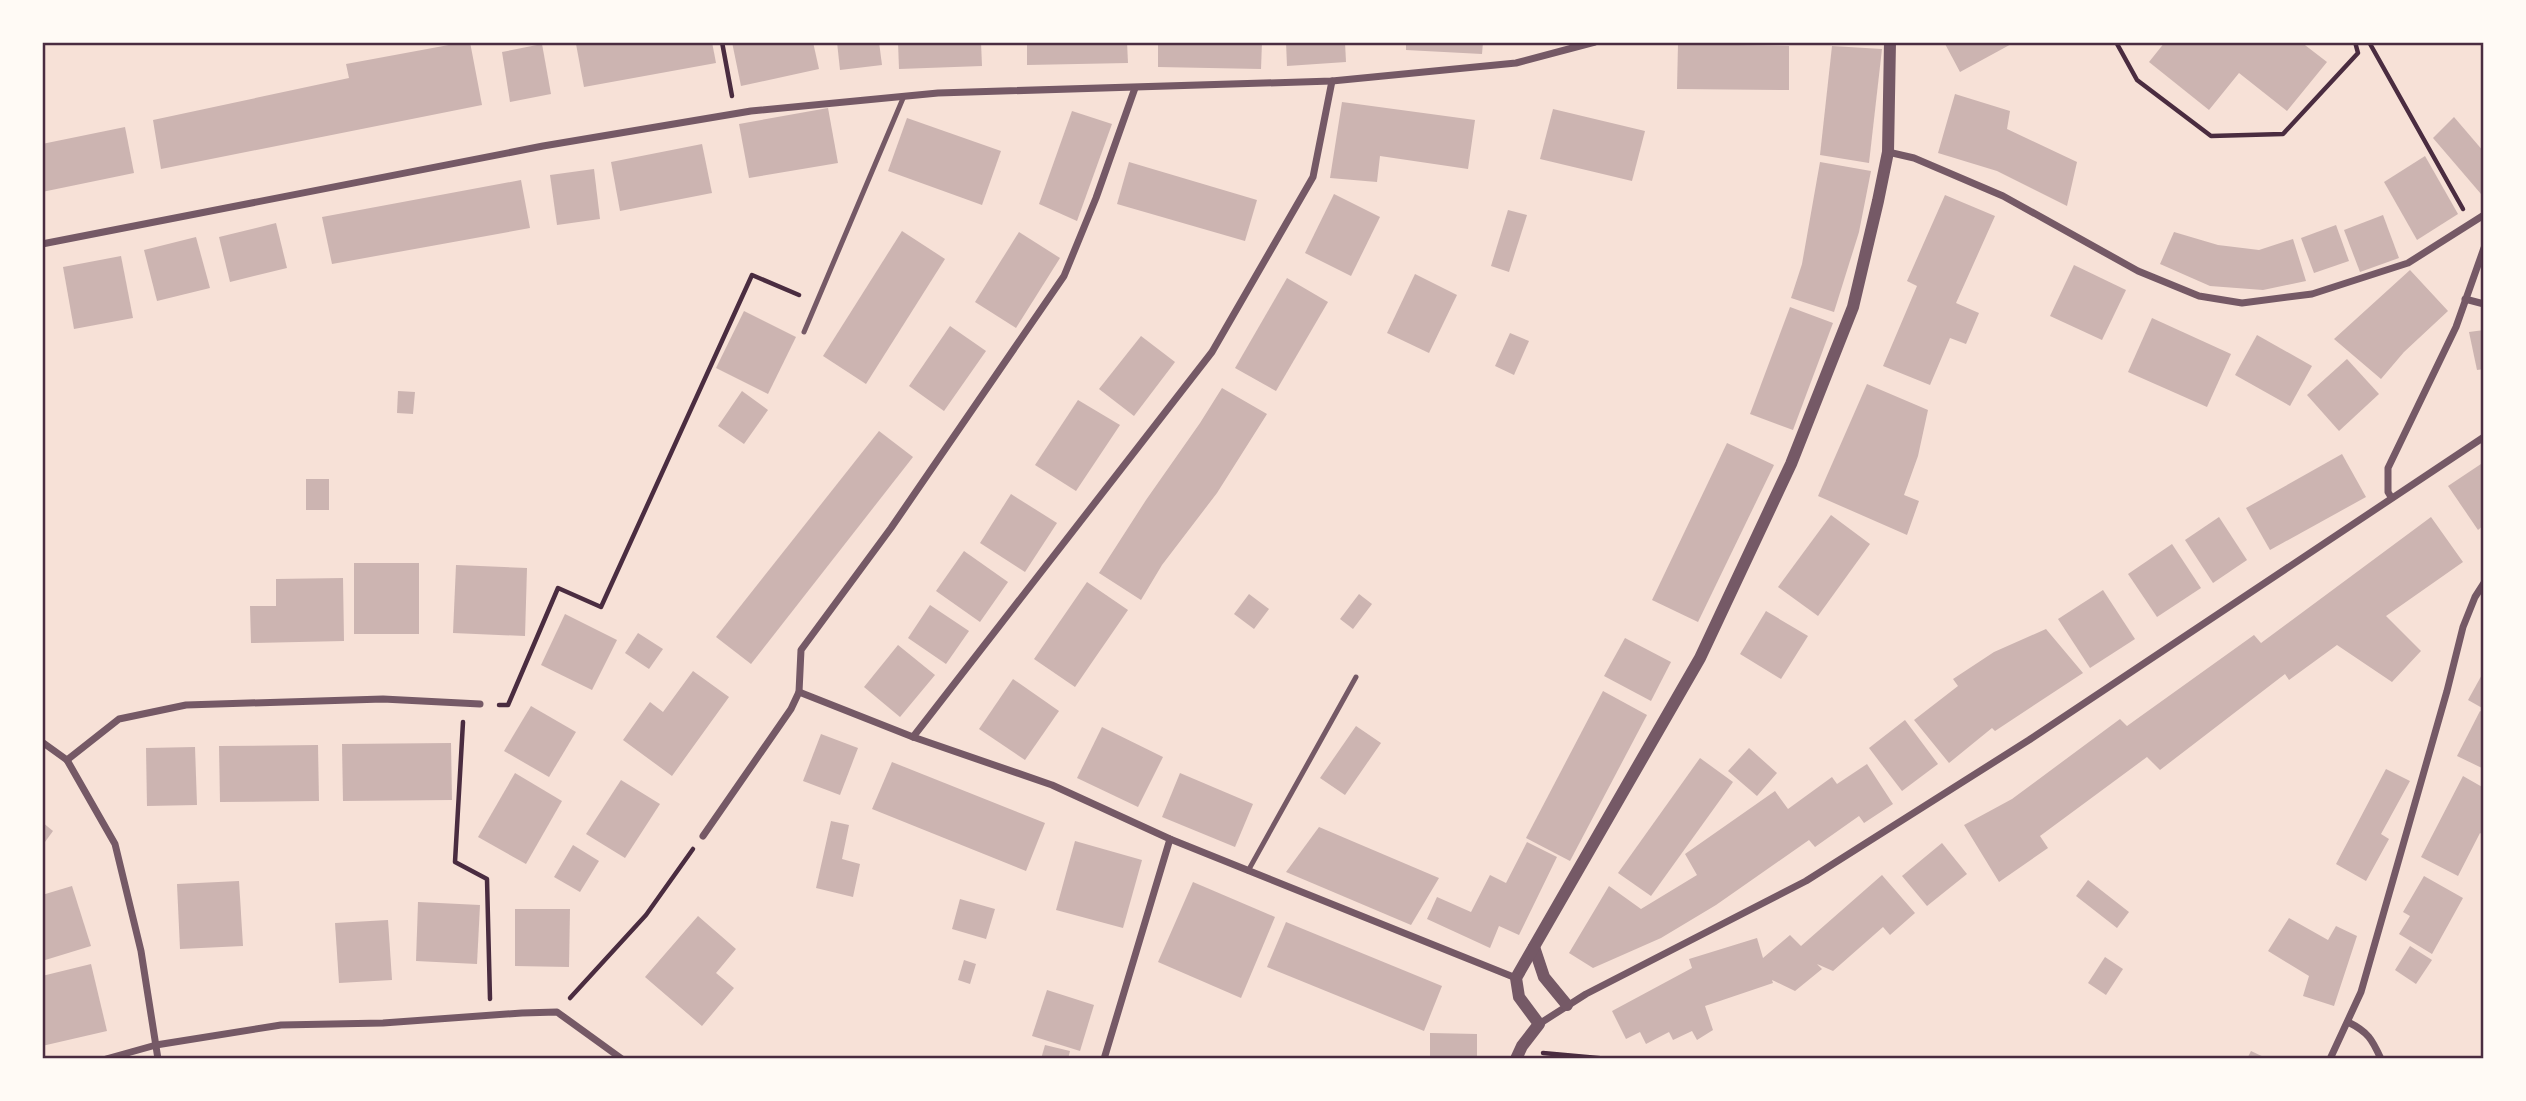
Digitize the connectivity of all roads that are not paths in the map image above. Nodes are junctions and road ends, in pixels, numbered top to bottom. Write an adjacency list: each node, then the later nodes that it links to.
1 (1595, 42): 3 (street)
2 (1890, 42): 6 (street)
3 (1332, 81): 4 (street); 19 (street)
4 (1135, 88): 5 (street); 17 (street)
5 (904, 96): 8 (street); 12 (lane)
6 (1888, 152): 7 (street); 25 (street)
7 (2484, 215)
8 (42, 244)
9 (2484, 248): 10 (street)
10 (2465, 299): 11 (street); 14 (street)
11 (2484, 304)
12 (804, 332)
13 (2484, 437): 14 (street)
14 (2391, 497): 27 (street)
15 (2484, 583): 28 (street)
16 (1356, 677): 24 (lane)
17 (799, 692): 19 (street); 22 (street)
18 (480, 704): 21 (street)
19 (913, 737): 23 (street)
20 (42, 742): 21 (street)
21 (67, 760): 30 (street)
22 (703, 836)
23 (1170, 839): 24 (street); 34 (street)
24 (1248, 871): 26 (street)
25 (1534, 947): 26 (street); 27 (street)
26 (1516, 978): 29 (street)
27 (1567, 1004): 29 (street)
28 (2348, 1022): 36 (street); 37 (street)
29 (1539, 1024): 35 (street)
30 (156, 1045): 31 (street); 32 (street); 33 (street)
31 (106, 1059)
32 (158, 1059)
33 (622, 1059)
34 (1104, 1059)
35 (1516, 1059)
36 (2330, 1059)
37 (2381, 1059)

